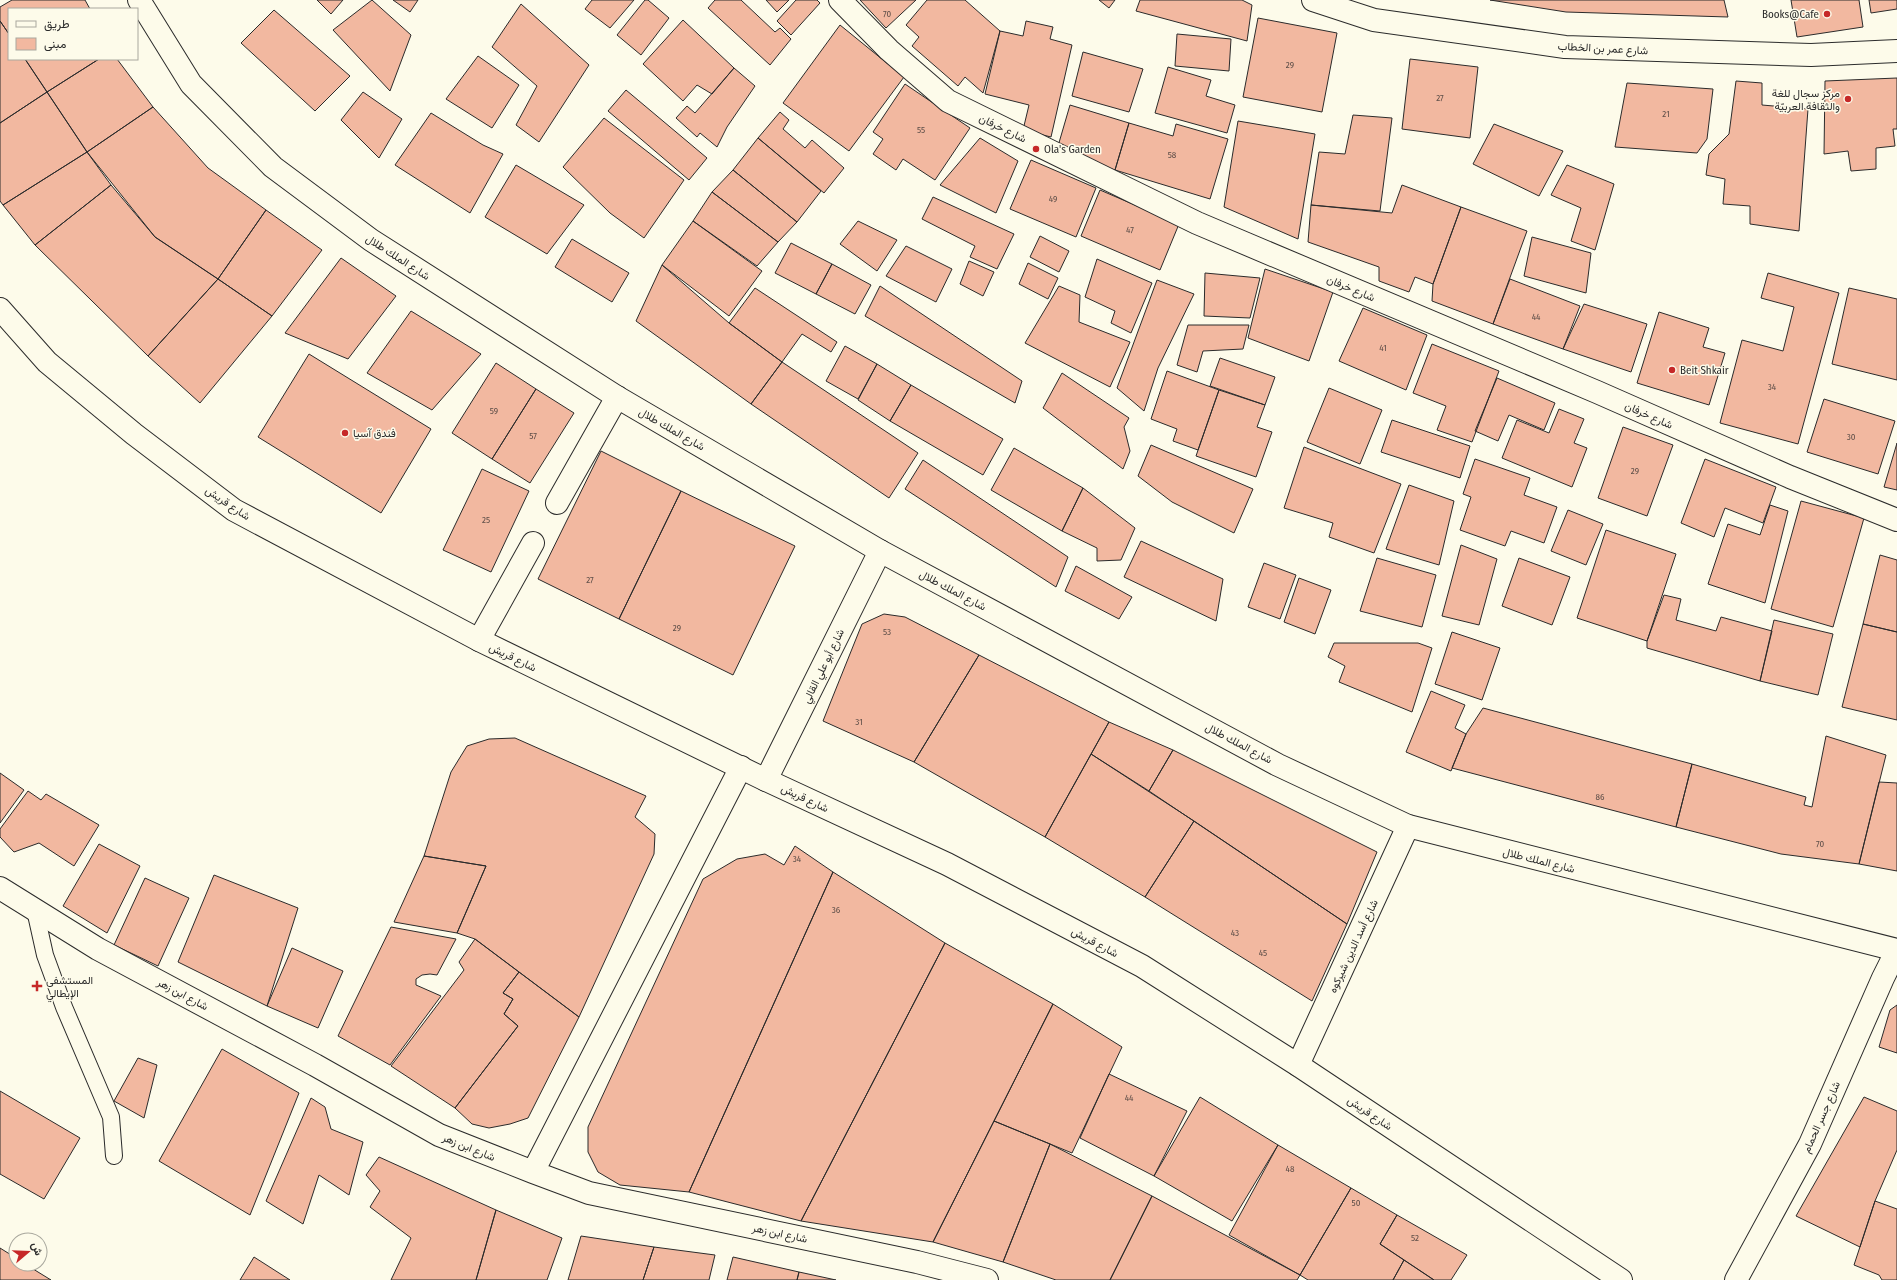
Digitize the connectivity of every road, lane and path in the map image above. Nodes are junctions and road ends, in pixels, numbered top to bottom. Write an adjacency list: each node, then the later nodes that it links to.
1 (139, 0): 6 (street, شارع الملك طلال)
2 (840, 0): 8 (street, شارع خرفان)
3 (1313, 0): 4 (street, شارع عمر بن الخطاب)
4 (1897, 51)
5 (0, 309): 11 (street, شارع قريش)
6 (617, 398): 7 (street); 10 (street, شارع الملك طلال)
7 (557, 503)
8 (1897, 520)
9 (533, 543): 11 (street)
10 (880, 551): 13 (street, شارع أبو علي القالي); 14 (street, شارع الملك طلال)
11 (479, 640): 12 (street, شارع قريش)
12 (741, 767): 13 (street, شارع قريش); 20 (street)
13 (766, 780): 18 (street, شارع قريش)
14 (1408, 826): 17 (street, شارع الملك طلال); 18 (street, شارع أسد الدين شيركوه)
15 (0, 888): 16 (street, شارع ابن زهر)
16 (35, 910): 19 (lane); 20 (street, شارع ابن زهر)
17 (1897, 950): 23 (street, شارع جسر الحمام)
18 (1298, 1065): 22 (street, شارع قريش)
19 (114, 1156)
20 (533, 1172): 21 (street, شارع ابن زهر)
21 (987, 1280)
22 (1621, 1280)
23 (1736, 1280)

